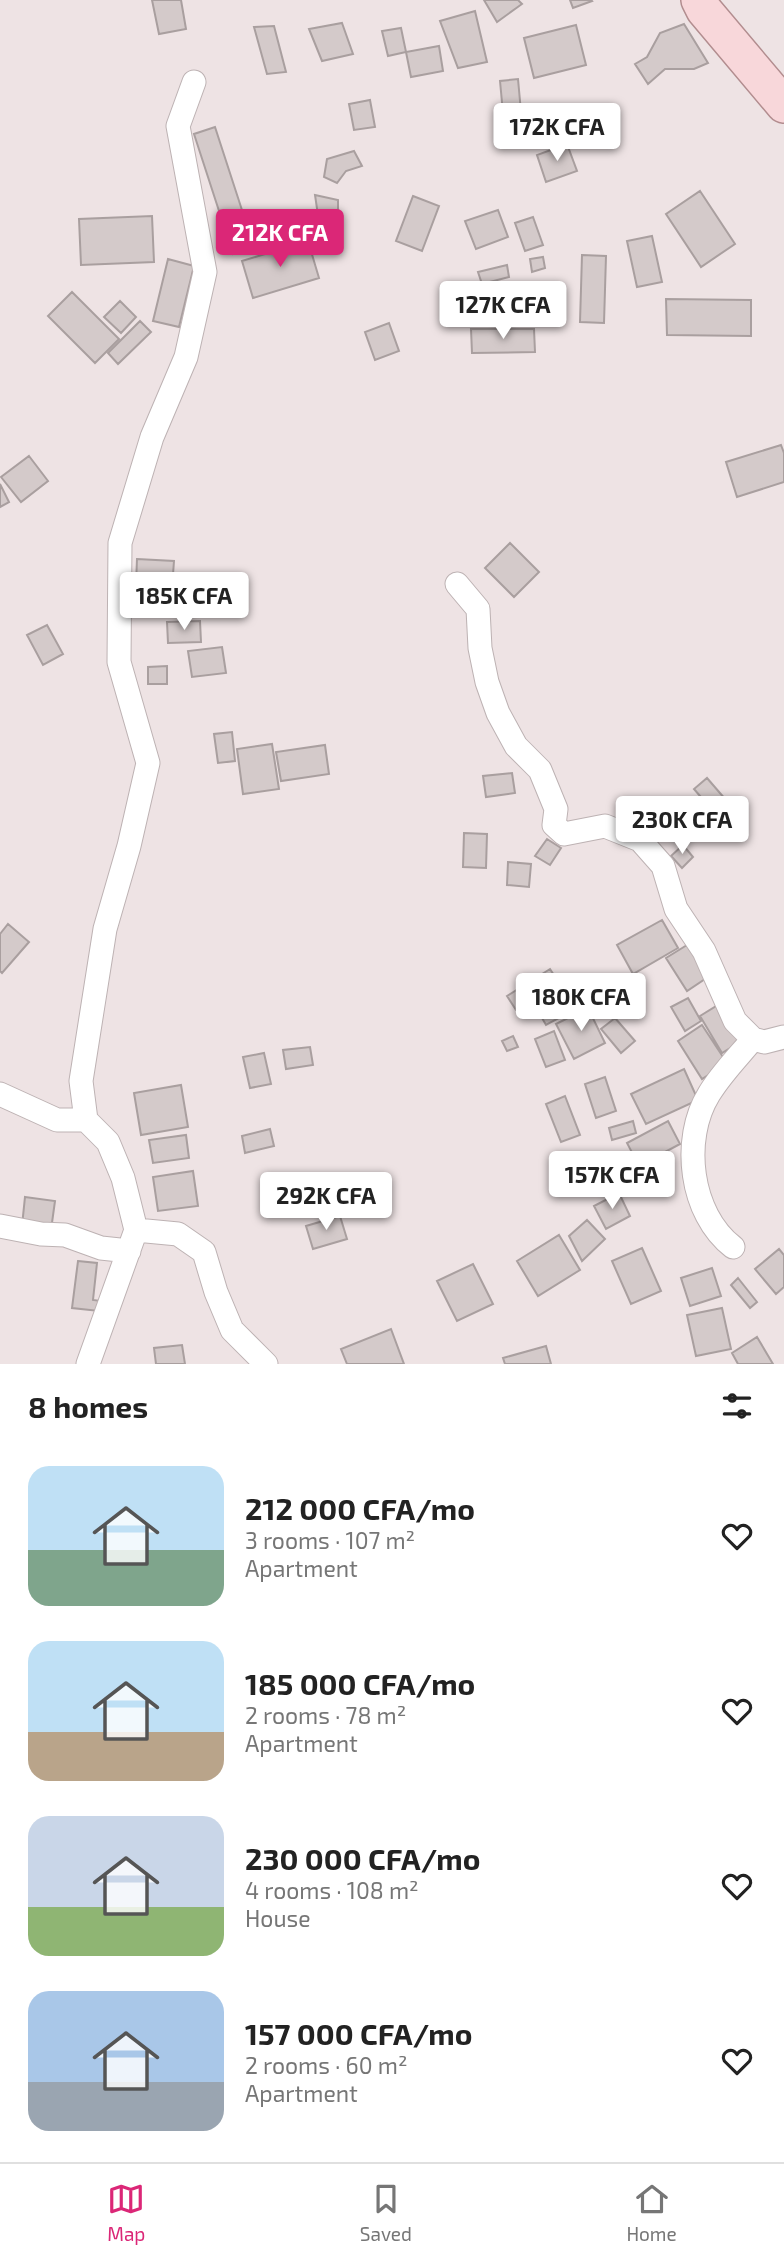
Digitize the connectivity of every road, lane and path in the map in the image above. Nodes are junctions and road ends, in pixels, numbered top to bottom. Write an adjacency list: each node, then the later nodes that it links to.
1 (699, 0): 3 (main road)
2 (194, 82): 8 (street)
3 (784, 105)
4 (457, 584): 6 (street)
5 (784, 1037): 6 (street)
6 (753, 1039): 11 (street)
7 (0, 1094): 8 (street)
8 (86, 1120): 10 (street)
9 (0, 1226): 10 (street)
10 (132, 1240): 12 (street); 13 (street)
11 (733, 1247)
12 (88, 1364)
13 (266, 1364)

